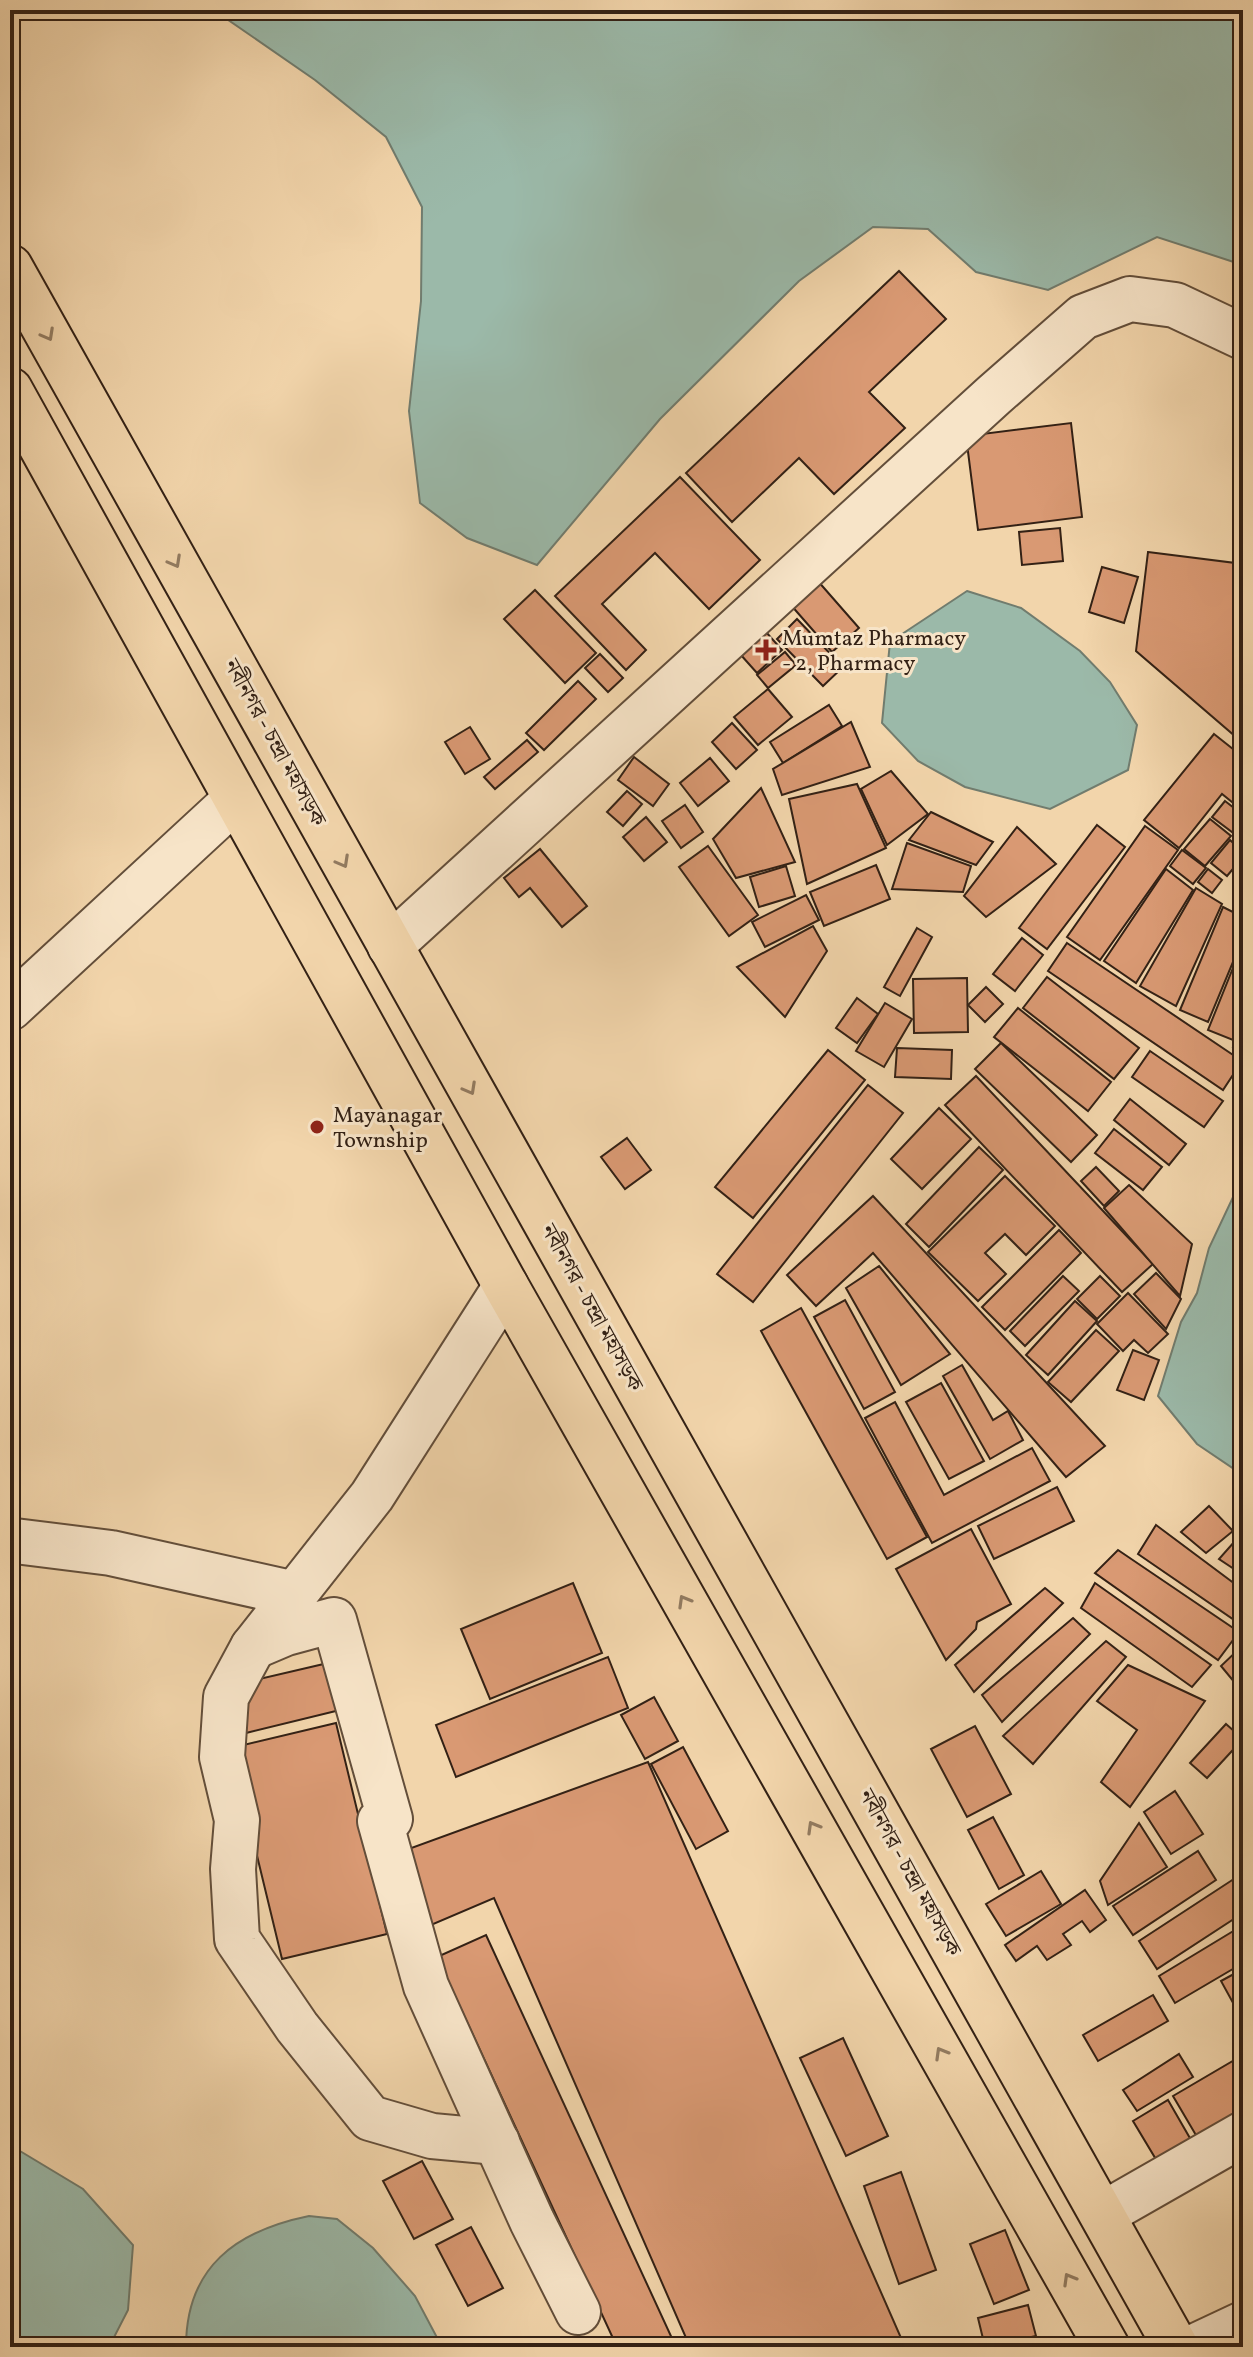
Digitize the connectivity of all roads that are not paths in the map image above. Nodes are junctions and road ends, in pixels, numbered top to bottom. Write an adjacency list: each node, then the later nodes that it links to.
1 (10, 267): 5 (highway, নবীনগর - চন্দ্রা মহাসড়ক, one-way to 5)
2 (1243, 337): 5 (street)
3 (10, 390): 4 (highway)
4 (235, 800): 6 (street); 7 (highway)
5 (390, 946): 13 (highway, নবীনগর - চন্দ্রা মহাসড়ক, one-way to 13)
6 (10, 1008)
7 (506, 1286): 9 (street); 16 (highway, one-way to 7)
8 (10, 1543): 9 (street)
9 (295, 1594): 10 (street)
10 (253, 1647): 12 (street); 12 (street)
11 (1243, 2134): 13 (street)
12 (497, 2142): 14 (street)
13 (1103, 2214): 17 (highway, নবীনগর - চন্দ্রা মহাসড়ক)
14 (578, 2312)
15 (1243, 2324): 18 (street)
16 (1107, 2347)
17 (1176, 2347)
18 (1194, 2347)

